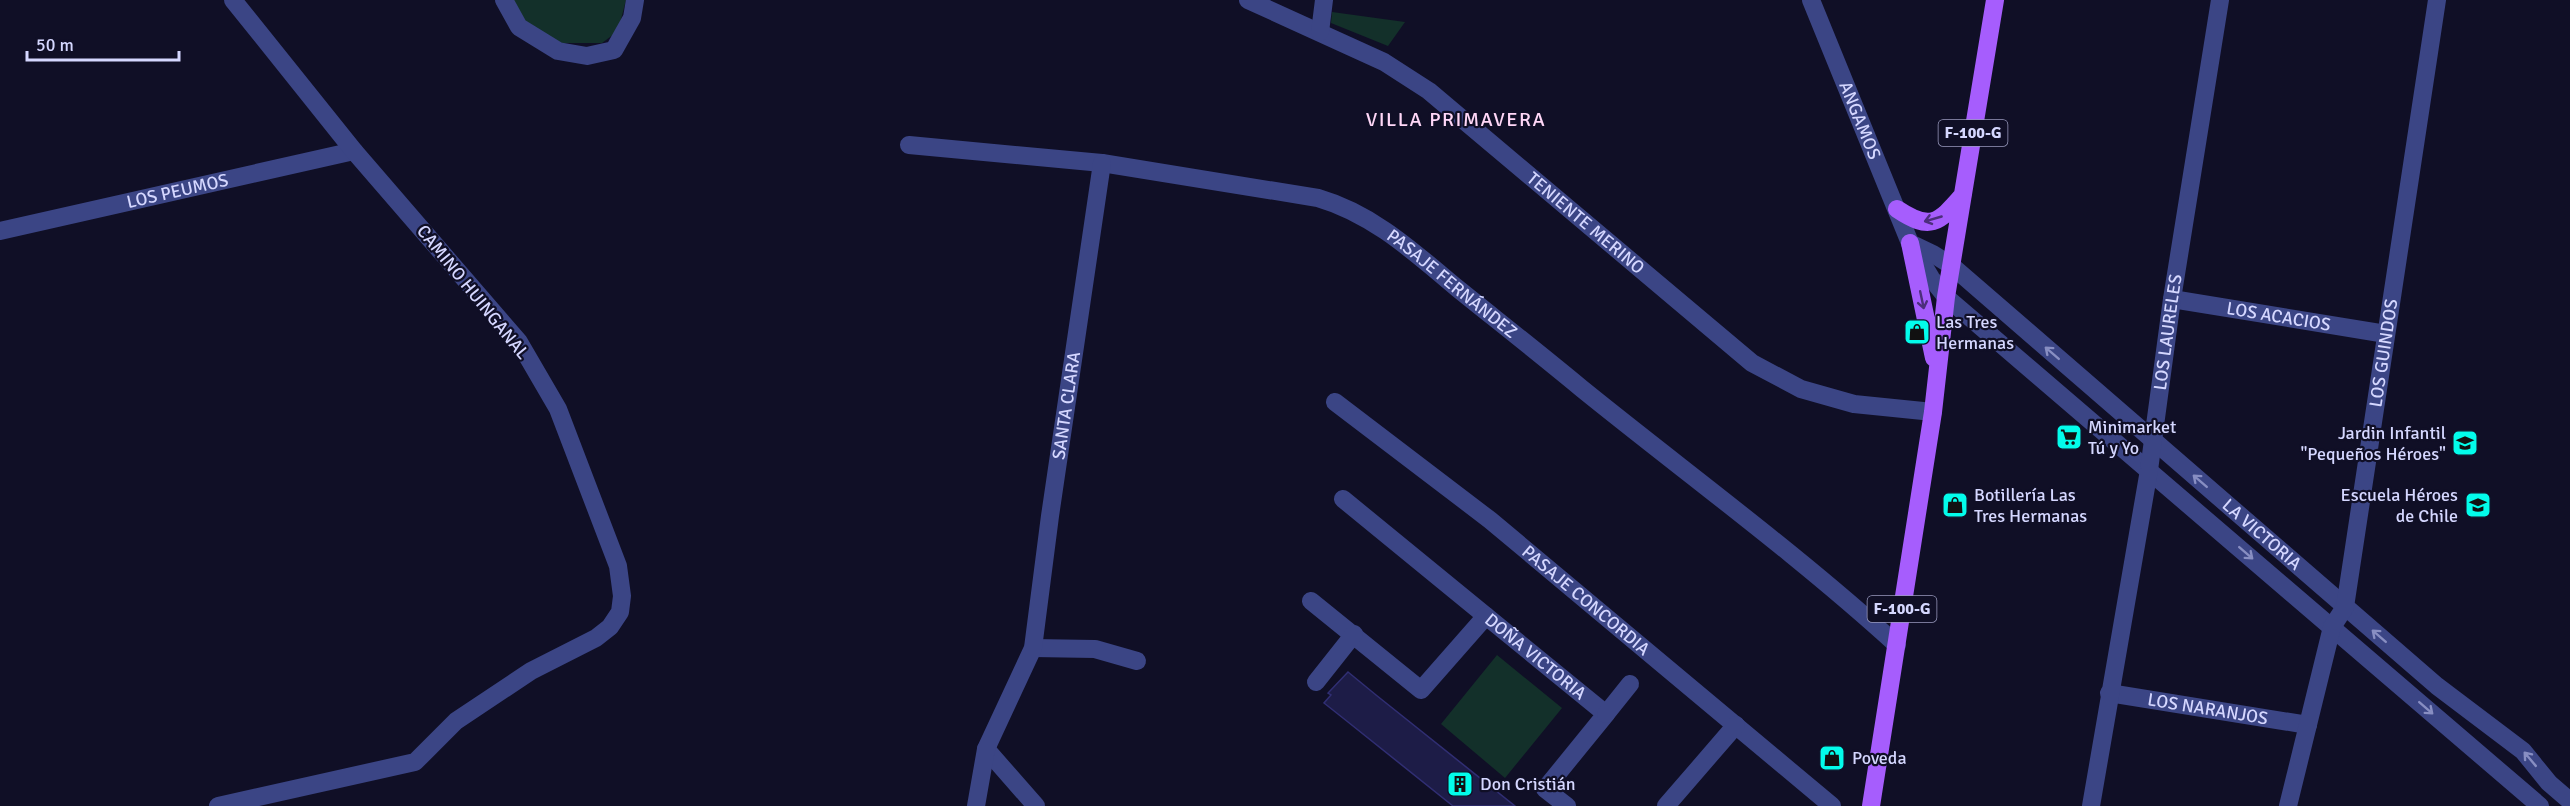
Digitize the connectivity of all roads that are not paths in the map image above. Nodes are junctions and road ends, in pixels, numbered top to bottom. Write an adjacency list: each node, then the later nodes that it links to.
1 (232, 0): 12 (street, CAMINO HUINGANAL)
2 (504, 0): 3 (street)
3 (635, 0)
4 (1248, 0): 10 (street, TENIENTE MERINO)
5 (1324, 0): 10 (street)
6 (1811, 0): 15 (street, ANGAMOS)
7 (1995, 0): 14 (main road, F-100-G)
8 (2220, 0): 20 (street, LOS LAURELES)
9 (2437, 0): 21 (street, LOS GUINDOS)
10 (1320, 32): 24 (street, TENIENTE MERINO)
11 (909, 145): 13 (street, PASAJE FERNÁNDEZ)
12 (354, 151): 16 (street, LOS PEUMOS); 45 (street, CAMINO HUINGANAL)
13 (1102, 163): 33 (street, PASAJE FERNÁNDEZ); 34 (street, SANTA CLARA)
14 (1963, 195): 15 (main road, one-way to 15); 18 (main road, F-100-G)
15 (1897, 209): 17 (street, ANGAMOS)
16 (0, 231)
17 (1910, 243): 18 (street); 19 (street, ANGAMOS); 22 (main road, one-way to 22)
18 (1952, 266): 19 (main road, F-100-G); 25 (street, LA VICTORIA, one-way to 18)
19 (1946, 297): 22 (main road, F-100-G); 26 (street, LA VICTORIA)
20 (2172, 299): 21 (street, LOS ACACIOS); 25 (street, LOS LAURELES)
21 (2386, 334): 29 (street, LOS GUINDOS)
22 (1938, 374): 24 (main road, F-100-G)
23 (1335, 402): 41 (street, PASAJE CONCORDIA)
24 (1934, 412): 33 (main road, F-100-G)
25 (2152, 440): 26 (street, LOS LAURELES); 29 (street, LA VICTORIA, one-way to 25)
26 (2149, 470): 31 (street, LA VICTORIA, one-way to 31); 38 (street, LOS LAURELES)
27 (1343, 499): 30 (street)
28 (1311, 601): 32 (street)
29 (2345, 607): 31 (street, LOS GUINDOS); 43 (street, LA VICTORIA, one-way to 29)
30 (1486, 616): 32 (street, DOÑA VICTORIA); 39 (street, DOÑA VICTORIA)
31 (2332, 627): 40 (street, LOS GUINDOS); 44 (street, LA VICTORIA, one-way to 44)
32 (1354, 634): 36 (street)
33 (1897, 645): 51 (main road, F-100-G)
34 (1033, 648): 35 (street); 42 (street, SANTA CLARA)
35 (1137, 661)
36 (1316, 682)
37 (1630, 684): 39 (street, DOÑA VICTORIA)
38 (2109, 693): 40 (street, LOS NARANJOS); 52 (street, LOS LAURELES)
39 (1605, 714): 48 (street, DOÑA VICTORIA)
40 (2308, 725): 53 (street, LOS GUINDOS)
41 (1736, 726): 49 (street); 50 (street, PASAJE CONCORDIA)
42 (986, 749): 46 (street, SANTA CLARA); 47 (street)
43 (2570, 801)
44 (2535, 804)
45 (218, 806)
46 (976, 806)
47 (1036, 806)
48 (1567, 806)
49 (1666, 806)
50 (1832, 806)
51 (1871, 806)
52 (2091, 806)
53 (2288, 806)

